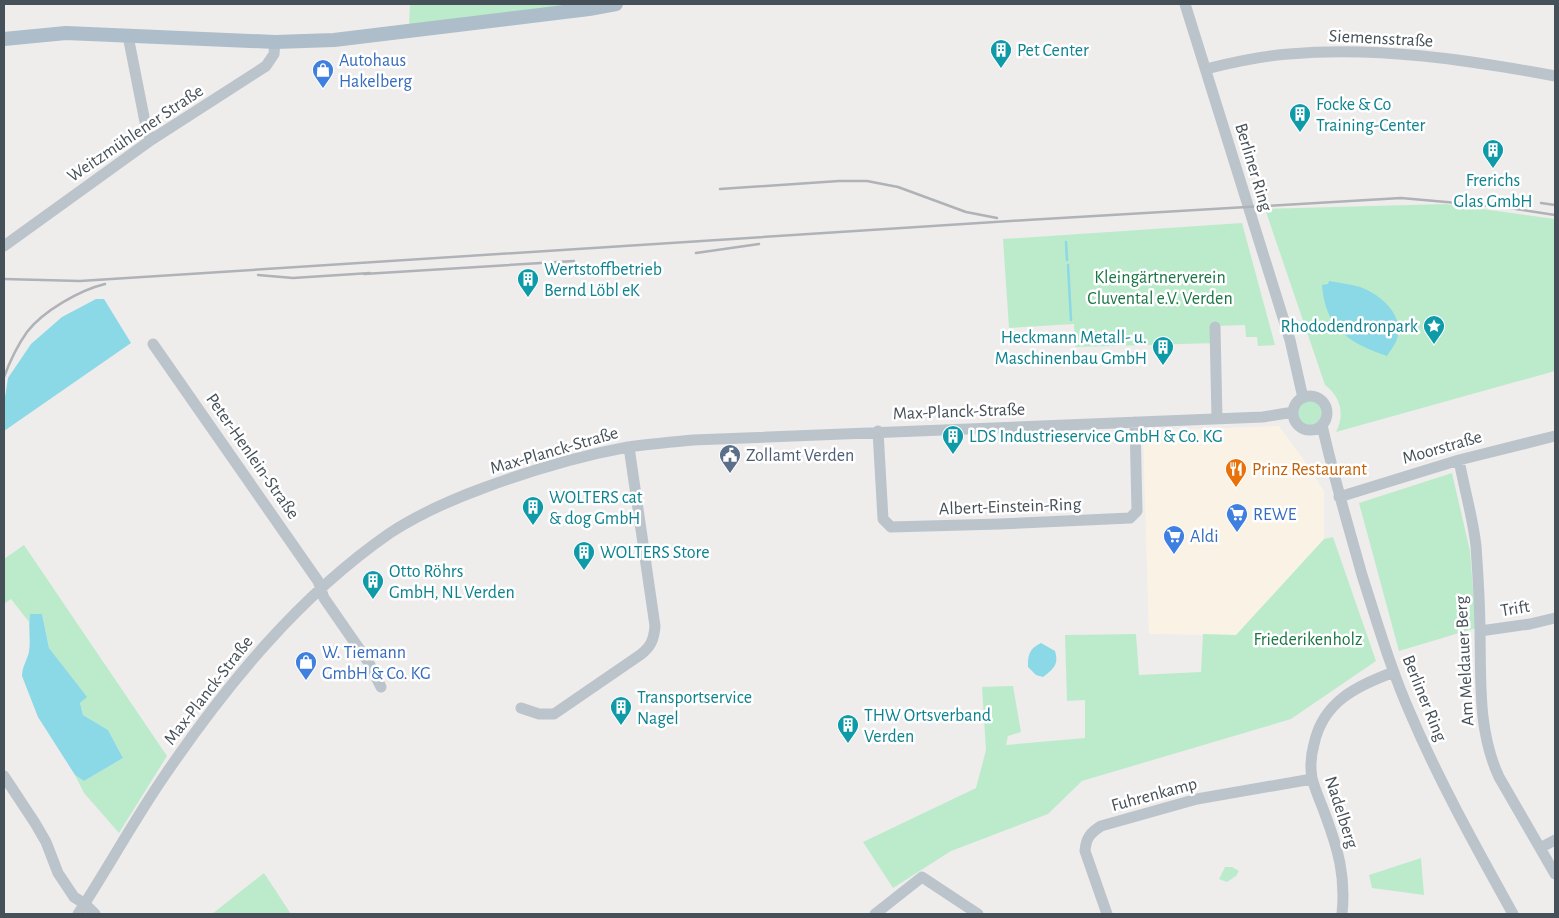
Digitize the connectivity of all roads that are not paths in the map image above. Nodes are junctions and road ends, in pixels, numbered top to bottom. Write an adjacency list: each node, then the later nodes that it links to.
1 (616, 4): 5 (main road)
2 (1185, 4): 6 (street, Berliner Ring)
3 (128, 36): 4 (main road); 5 (main road); 8 (street)
4 (4, 39)
5 (275, 42): 8 (street, Weitzmühlener Straße)
6 (1206, 69): 7 (street, Siemensstraße); 12 (street, Berliner Ring)
7 (1555, 76)
8 (152, 140): 9 (street, Weitzmühlener Straße)
9 (4, 246)
10 (1215, 327): 14 (street)
11 (154, 344): 22 (street, Peter-Henlein-Straße)
12 (1308, 397): 13 (street); 16 (street)
13 (1294, 417): 14 (street, Max-Planck-Straße); 16 (street)
14 (1217, 419): 15 (street, Max-Planck-Straße)
15 (1135, 422): 17 (street, Max-Planck-Straße); 17 (street, Albert-Einstein-Ring)
16 (1317, 427): 21 (street, Berliner Ring)
17 (878, 432): 19 (street, Max-Planck-Straße)
18 (1555, 436): 20 (street, Moorstraße)
19 (629, 447): 22 (street, Max-Planck-Straße); 27 (street)
20 (1459, 460): 21 (street, Moorstraße); 24 (street, Am Meldauer Berg)
21 (1339, 497): 25 (street, Berliner Ring)
22 (320, 590): 26 (street, Peter-Henlein-Straße); 33 (street, Max-Planck-Straße)
23 (1555, 618): 24 (street, Trift)
24 (1480, 631): 31 (street, Am Meldauer Berg)
25 (1394, 672): 29 (street, Nadelberg); 40 (street, Berliner Ring)
26 (381, 687)
27 (521, 708)
28 (4, 776): 33 (street)
29 (1312, 779): 38 (street, Fuhrenkamp); 39 (street, Nadelberg)
30 (1555, 840): 31 (street)
31 (1540, 848): 32 (street, Am Meldauer Berg)
32 (1555, 874)
33 (85, 904): 34 (street, Max-Planck-Straße); 35 (street)
34 (78, 914)
35 (95, 914)
36 (875, 914): 37 (street)
37 (978, 914)
38 (1106, 914)
39 (1342, 914)
40 (1513, 914)

